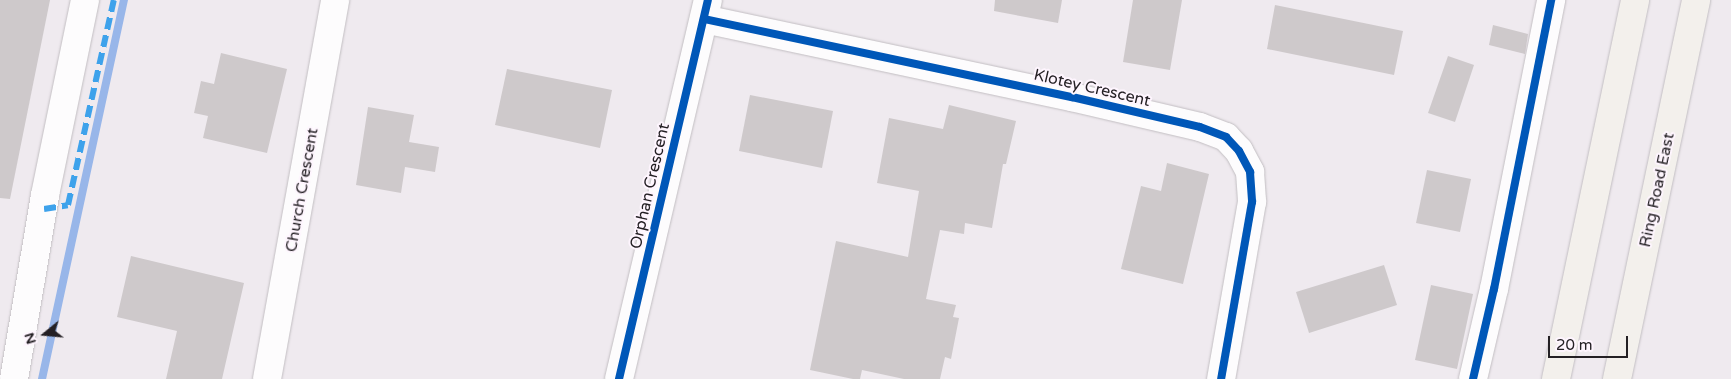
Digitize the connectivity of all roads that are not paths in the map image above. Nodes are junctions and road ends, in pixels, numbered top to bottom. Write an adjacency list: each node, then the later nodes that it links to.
1 (85, 0): 7 (street)
2 (335, 0): 8 (street, Church Crescent)
3 (1551, 0): 11 (street)
4 (1635, 0): 12 (main road)
5 (1696, 0): 13 (main road, Ring Road East)
6 (706, 10): 9 (street, Orphan Crescent); 10 (street, Klotey Crescent)
7 (14, 379)
8 (267, 379)
9 (618, 379)
10 (1221, 379)
11 (1473, 379)
12 (1556, 379)
13 (1617, 379)

